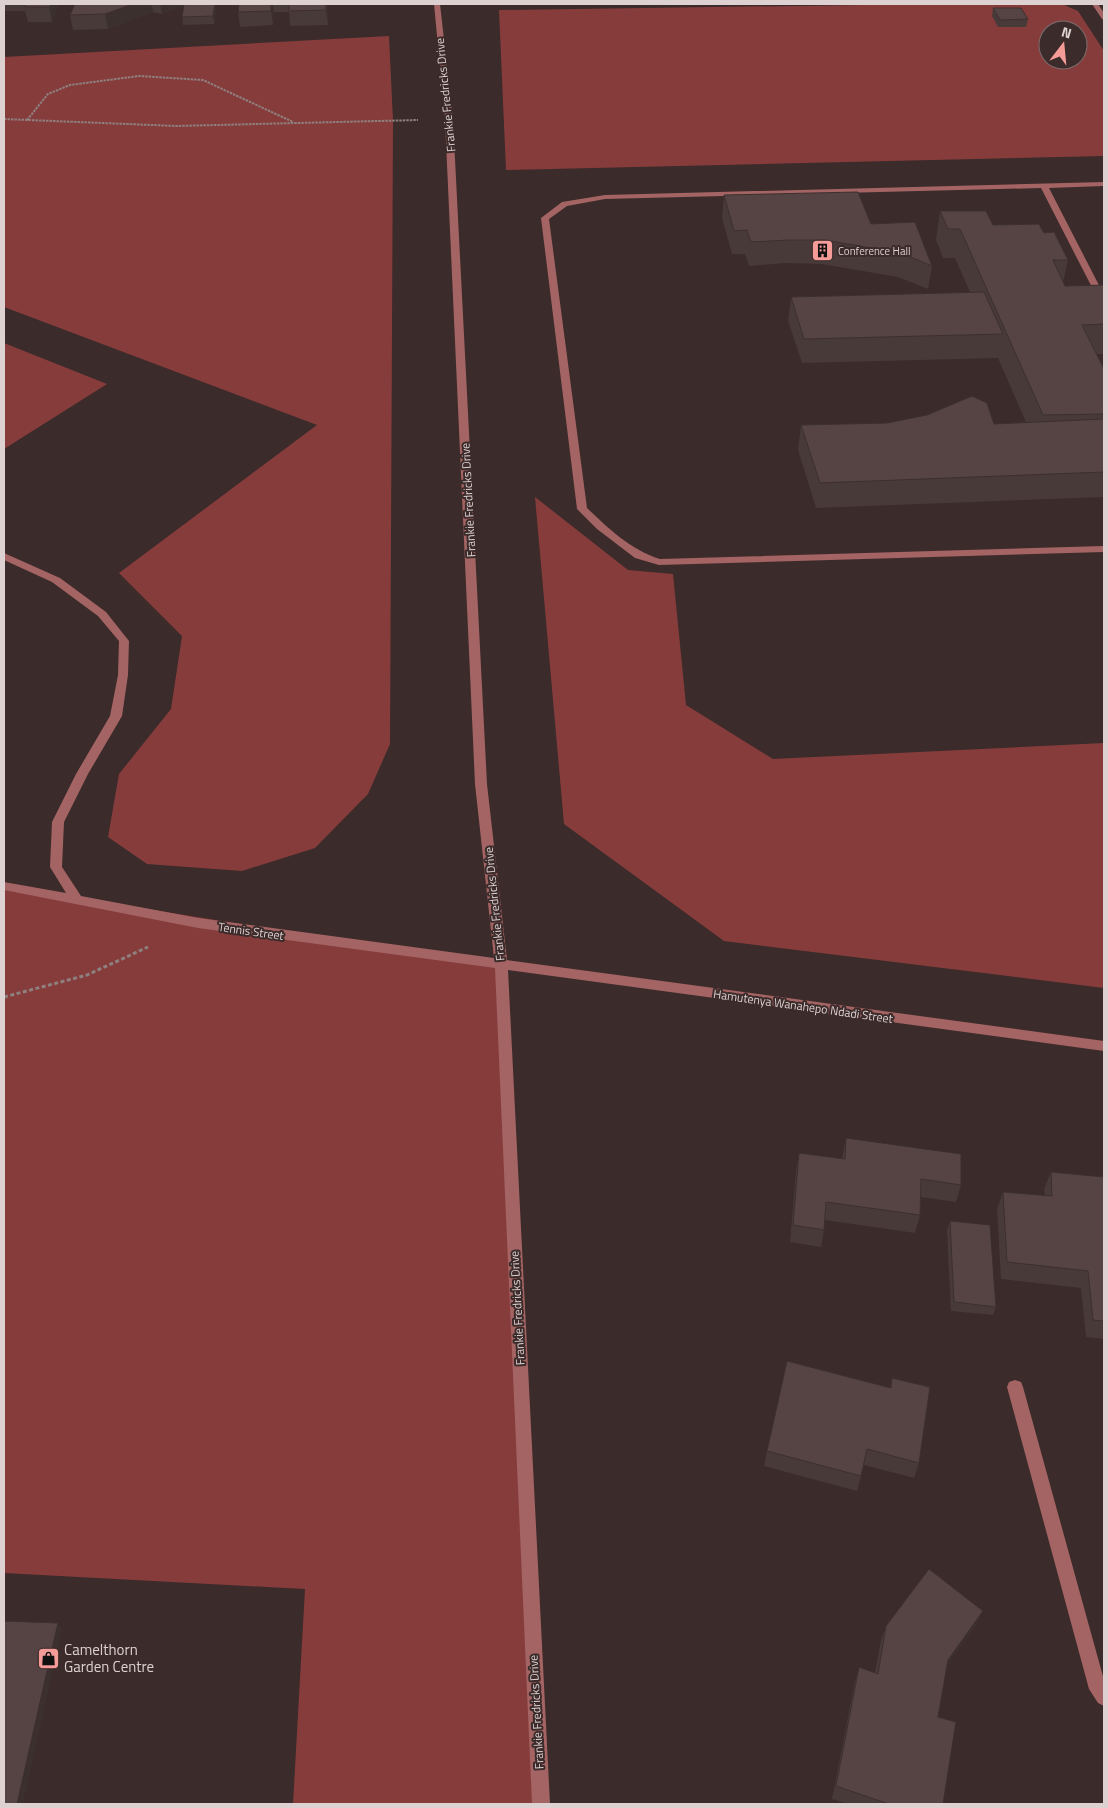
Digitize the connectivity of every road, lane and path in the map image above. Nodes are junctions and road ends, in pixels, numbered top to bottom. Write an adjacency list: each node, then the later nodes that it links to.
1 (437, 4): 6 (street, Frankie Fredricks Drive)
2 (1095, 4): 3 (street)
3 (1104, 18)
4 (4, 119): 5 (path)
5 (26, 120): 7 (path); 7 (path)
6 (449, 120): 7 (path); 16 (street, Frankie Fredricks Drive)
7 (296, 123)
8 (1104, 184): 9 (street)
9 (1044, 186): 10 (street); 11 (street)
10 (1104, 303)
11 (1104, 549)
12 (4, 556): 14 (street)
13 (4, 886): 14 (street, Tennis Street)
14 (76, 899): 15 (street, Tennis Street)
15 (198, 923): 16 (street, Tennis Street); 17 (path)
16 (501, 966): 18 (street, Hamutenya Wanahepo Ndadi Street); 21 (street, Frankie Fredricks Drive)
17 (4, 997)
18 (1104, 1046)
19 (1015, 1388): 20 (street)
20 (1104, 1697)
21 (541, 1804)

